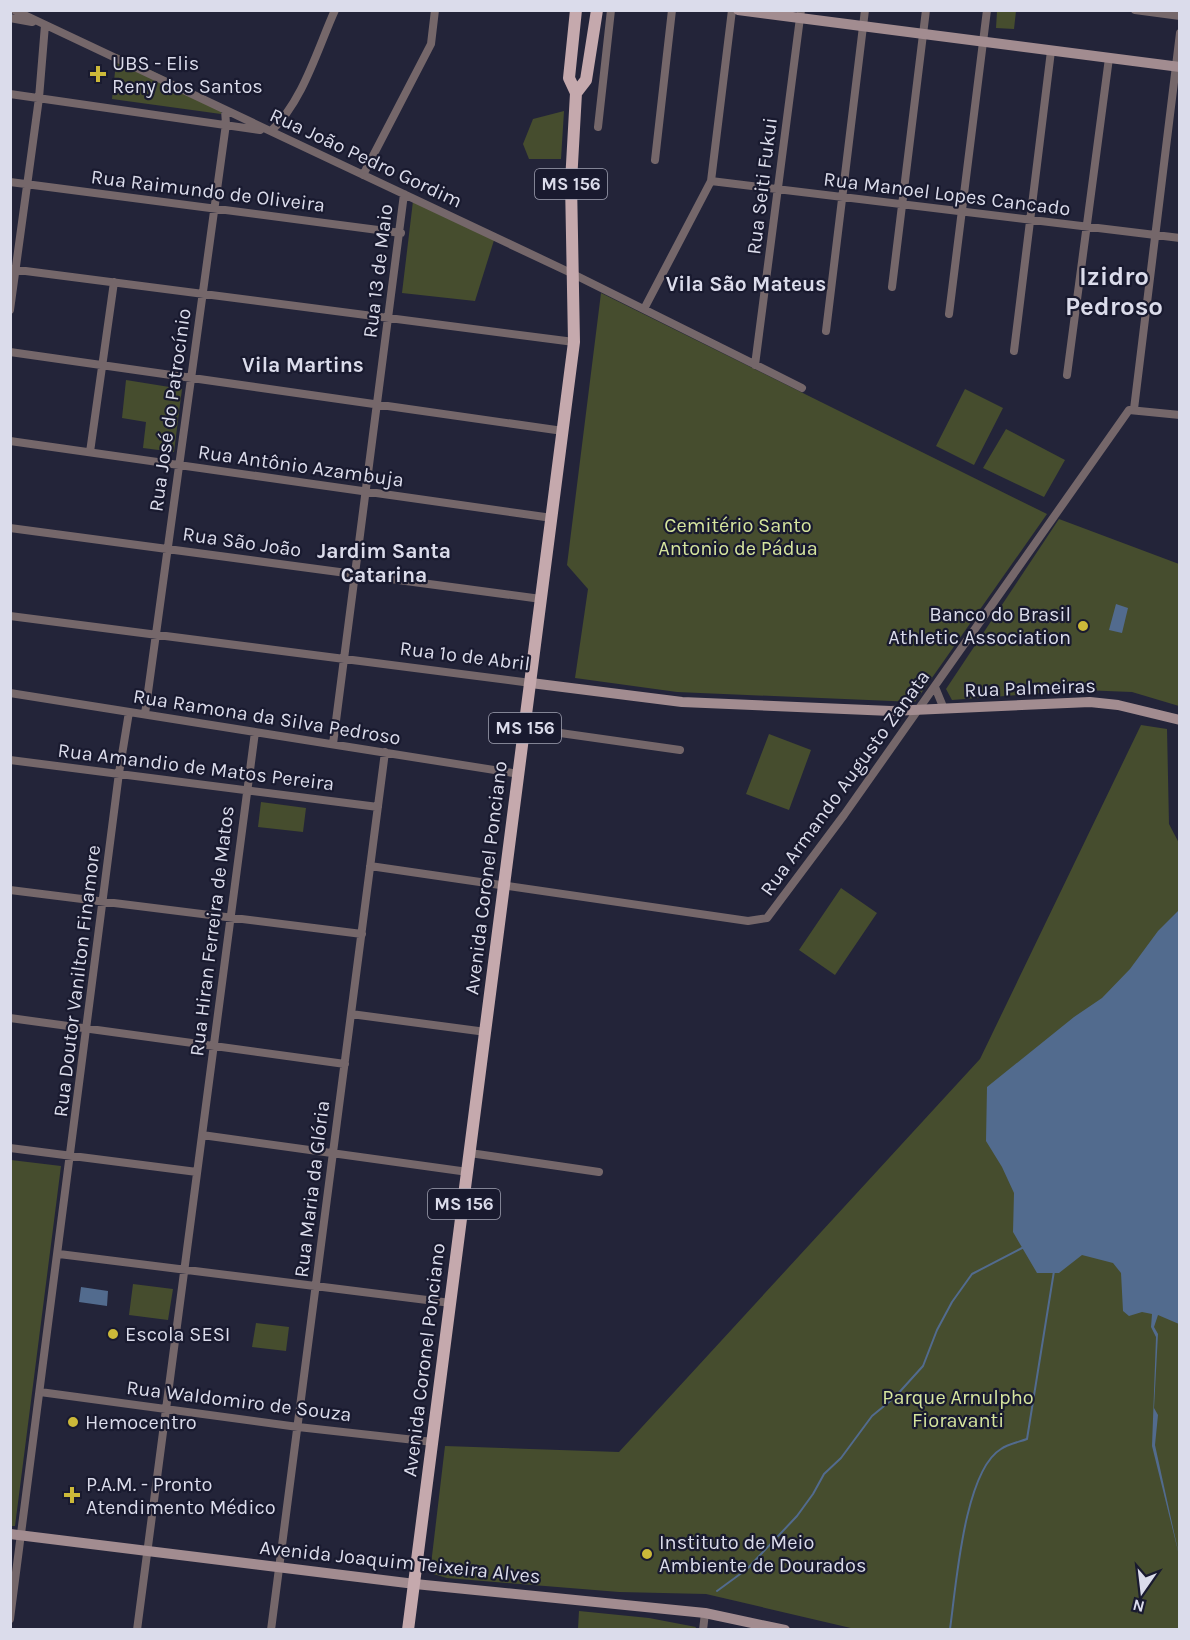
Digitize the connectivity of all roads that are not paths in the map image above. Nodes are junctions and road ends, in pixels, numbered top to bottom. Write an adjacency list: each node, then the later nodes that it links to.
1 (14, 10): 17 (street, Rua João Pedro Gordim)
2 (335, 10): 33 (street)
3 (435, 10): 35 (street)
4 (576, 10): 22 (main road, Avenida Coronel Ponciano / MS 156)
5 (597, 10): 24 (main road, Avenida Coronel Ponciano / MS 156)
6 (611, 10): 32 (street)
7 (672, 10): 34 (street)
8 (732, 10): 38 (street)
9 (738, 10): 14 (street)
10 (865, 10): 18 (street)
11 (926, 10): 20 (street)
12 (987, 10): 21 (street)
13 (1135, 10): 15 (street)
14 (801, 15): 18 (street); 39 (street, Rua Seiti Fukui)
15 (1179, 16)
16 (10, 18): 17 (street)
17 (45, 25): 29 (street); 30 (street, Rua João Pedro Gordim)
18 (863, 27): 20 (street); 41 (street)
19 (1179, 33): 26 (street)
20 (923, 34): 21 (street); 42 (street)
21 (983, 42): 23 (street); 44 (street)
22 (572, 47): 24 (main road); 27 (main road, Avenida Coronel Ponciano / MS 156)
23 (1051, 51): 25 (street); 45 (street)
24 (591, 52): 27 (main road, Avenida Coronel Ponciano / MS 156)
25 (1109, 58): 26 (street); 46 (street)
26 (1177, 67): 48 (street)
27 (576, 93): 51 (main road, Avenida Coronel Ponciano / MS 156)
28 (10, 94): 29 (street)
29 (39, 98): 31 (street); 37 (street)
30 (225, 110): 31 (street, Rua José do Patrocínio); 33 (street, Rua João Pedro Gordim)
31 (226, 124): 33 (street); 43 (street, Rua José do Patrocínio)
32 (598, 127)
33 (271, 131): 35 (street, Rua João Pedro Gordim)
34 (654, 160)
35 (363, 175): 40 (street, Rua João Pedro Gordim)
36 (10, 182): 37 (street, Rua Raimundo de Oliveira)
37 (27, 184): 43 (street, Rua Raimundo de Oliveira); 50 (street)
38 (709, 185): 39 (street, Rua Manoel Lopes Cancado); 55 (street)
39 (778, 190): 41 (street, Rua Manoel Lopes Cancado); 64 (street, Rua Seiti Fukui)
40 (404, 194): 47 (street, Rua 13 de Maio); 51 (street, Rua João Pedro Gordim)
41 (843, 198): 42 (street, Rua Manoel Lopes Cancado); 59 (street)
42 (903, 205): 44 (street, Rua Manoel Lopes Cancado); 53 (street)
43 (214, 208): 47 (street, Rua Raimundo de Oliveira); 54 (street, Rua José do Patrocínio)
44 (962, 212): 45 (street, Rua Manoel Lopes Cancado); 57 (street)
45 (1030, 220): 46 (street, Rua Manoel Lopes Cancado); 61 (street)
46 (1086, 228): 48 (street, Rua Manoel Lopes Cancado); 65 (street)
47 (401, 233): 58 (street, Rua 13 de Maio)
48 (1155, 235): 49 (street, Rua Manoel Lopes Cancado); 69 (street)
49 (1179, 238)
50 (13, 269): 52 (street); 56 (street)
51 (574, 274): 55 (street, Rua João Pedro Gordim); 60 (main road, Avenida Coronel Ponciano / MS 156)
52 (114, 282): 54 (street); 63 (street)
53 (892, 286)
54 (202, 294): 58 (street); 66 (street, Rua José do Patrocínio)
55 (644, 309): 64 (street, Rua João Pedro Gordim)
56 (10, 310)
57 (950, 314)
58 (389, 318): 60 (street); 68 (street, Rua 13 de Maio)
59 (826, 331)
60 (574, 342): 71 (main road, Avenida Coronel Ponciano / MS 156)
61 (1014, 351)
62 (10, 352): 63 (street)
63 (102, 365): 66 (street); 73 (street)
64 (755, 365): 67 (street, Rua João Pedro Gordim)
65 (1067, 375)
66 (191, 378): 68 (street); 74 (street, Rua José do Patrocínio)
67 (802, 388)
68 (378, 405): 71 (street); 75 (street, Rua 13 de Maio)
69 (1134, 409): 70 (street); 85 (street, Rua Armando Augusto Zanata)
70 (1179, 415)
71 (563, 431): 76 (main road, Avenida Coronel Ponciano / MS 156)
72 (10, 441): 73 (street, Rua Antônio Azambuja)
73 (90, 452): 74 (street, Rua Antônio Azambuja)
74 (179, 465): 75 (street, Rua Antônio Azambuja); 78 (street, Rua José do Patrocínio)
75 (367, 492): 76 (street, Rua Antônio Azambuja); 79 (street, Rua 13 de Maio)
76 (552, 518): 80 (main road, Avenida Coronel Ponciano / MS 156)
77 (10, 528): 78 (street, Rua São João)
78 (168, 549): 79 (street, Rua São João); 82 (street, Rua José do Patrocínio)
79 (356, 574): 80 (street, Rua São João); 83 (street, Rua 13 de Maio)
80 (541, 599): 84 (main road, Avenida Coronel Ponciano / MS 156)
81 (10, 616): 82 (street, Rua 1º de Abril)
82 (156, 635): 83 (street, Rua 1º de Abril); 90 (street, Rua José do Patrocínio)
83 (345, 659): 84 (street, Rua 1º de Abril); 94 (street, Rua 13 de Maio)
84 (531, 683): 88 (street, Rua 1º de Abril); 92 (main road, Avenida Coronel Ponciano / MS 156)
85 (935, 687): 87 (street); 88 (street, Rua Armando Augusto Zanata)
86 (10, 693): 89 (street, Rua Ramona da Silva Pedroso)
87 (944, 709): 88 (street, Rua Palmeiras); 91 (street, Rua Palmeiras)
88 (916, 711): 103 (street, Rua Armando Augusto Zanata)
89 (129, 712): 90 (street, Rua Ramona da Silva Pedroso); 98 (street, Rua Doutor Vanilton Finamore)
90 (145, 714): 93 (street, Rua Ramona da Silva Pedroso)
91 (1179, 720)
92 (525, 728): 95 (street); 99 (main road, Avenida Coronel Ponciano / MS 156)
93 (255, 732): 94 (street, Rua Ramona da Silva Pedroso); 100 (street, Rua Hiran Ferreira de Matos)
94 (333, 744): 96 (street, Rua Ramona da Silva Pedroso)
95 (680, 750)
96 (385, 752): 99 (street, Rua Ramona da Silva Pedroso); 101 (street, Rua Maria da Glória)
97 (10, 760): 98 (street, Rua Amandio de Matos Pereira)
98 (119, 773): 100 (street, Rua Amandio de Matos Pereira); 105 (street, Rua Doutor Vanilton Finamore)
99 (519, 774): 103 (main road, Avenida Coronel Ponciano / MS 156)
100 (247, 790): 101 (street, Rua Amandio de Matos Pereira); 106 (street, Rua Hiran Ferreira de Matos)
101 (378, 807): 102 (street, Rua Maria da Glória)
102 (370, 866): 103 (street, Rua Armando Augusto Zanata); 107 (street, Rua Maria da Glória)
103 (504, 887): 111 (main road, Avenida Coronel Ponciano / MS 156)
104 (10, 890): 105 (street)
105 (104, 901): 106 (street); 110 (street, Rua Doutor Vanilton Finamore)
106 (230, 917): 107 (street); 112 (street, Rua Hiran Ferreira de Matos)
107 (362, 934): 108 (street, Rua Maria da Glória)
108 (351, 1014): 111 (street); 113 (street, Rua Maria da Glória)
109 (10, 1018): 110 (street)
110 (88, 1028): 112 (street); 118 (street, Rua Doutor Vanilton Finamore)
111 (486, 1032): 116 (main road, Avenida Coronel Ponciano / MS 156)
112 (214, 1044): 113 (street); 114 (street, Rua Hiran Ferreira de Matos)
113 (345, 1064): 117 (street, Rua Maria da Glória)
114 (202, 1135): 117 (street); 119 (street, Rua Hiran Ferreira de Matos)
115 (10, 1148): 118 (street)
116 (470, 1153): 120 (main road, Avenida Coronel Ponciano / MS 156); 121 (street)
117 (333, 1154): 120 (street); 124 (street, Rua Maria da Glória)
118 (71, 1156): 119 (street); 122 (street, Rua Doutor Vanilton Finamore)
119 (197, 1172): 123 (street, Rua Hiran Ferreira de Matos)
120 (468, 1172): 125 (main road, Avenida Coronel Ponciano / MS 156)
121 (599, 1172)
122 (59, 1254): 123 (street); 126 (street, Rua Doutor Vanilton Finamore)
123 (184, 1271): 124 (street); 127 (street, Rua Hiran Ferreira de Matos)
124 (316, 1287): 125 (street); 128 (street, Rua Maria da Glória)
125 (451, 1303): 129 (main road, Avenida Coronel Ponciano / MS 156)
126 (40, 1392): 127 (street, Rua Waldomiro de Souza); 130 (street, Rua Doutor Vanilton Finamore)
127 (166, 1409): 128 (street, Rua Waldomiro de Souza); 131 (street, Rua Hiran Ferreira de Matos)
128 (297, 1427): 129 (street, Rua Waldomiro de Souza); 132 (street, Rua Maria da Glória)
129 (434, 1442): 133 (main road, Avenida Coronel Ponciano / MS 156)
130 (16, 1535): 131 (street, Avenida Joaquim Teixeira Alves); 135 (street, Rua Doutor Vanilton Finamore)
131 (147, 1551): 132 (street, Avenida Joaquim Teixeira Alves); 136 (street, Rua Hiran Ferreira de Matos)
132 (279, 1567): 133 (street, Avenida Joaquim Teixeira Alves); 137 (street, Rua Maria da Glória)
133 (415, 1584): 134 (street, Avenida Joaquim Teixeira Alves); 138 (main road, Avenida Coronel Ponciano / MS 156)
134 (705, 1613): 139 (street); 140 (street, Avenida Joaquim Teixeira Alves)
135 (10, 1619)
136 (137, 1629)
137 (271, 1629)
138 (408, 1629)
139 (703, 1629)
140 (785, 1629)

